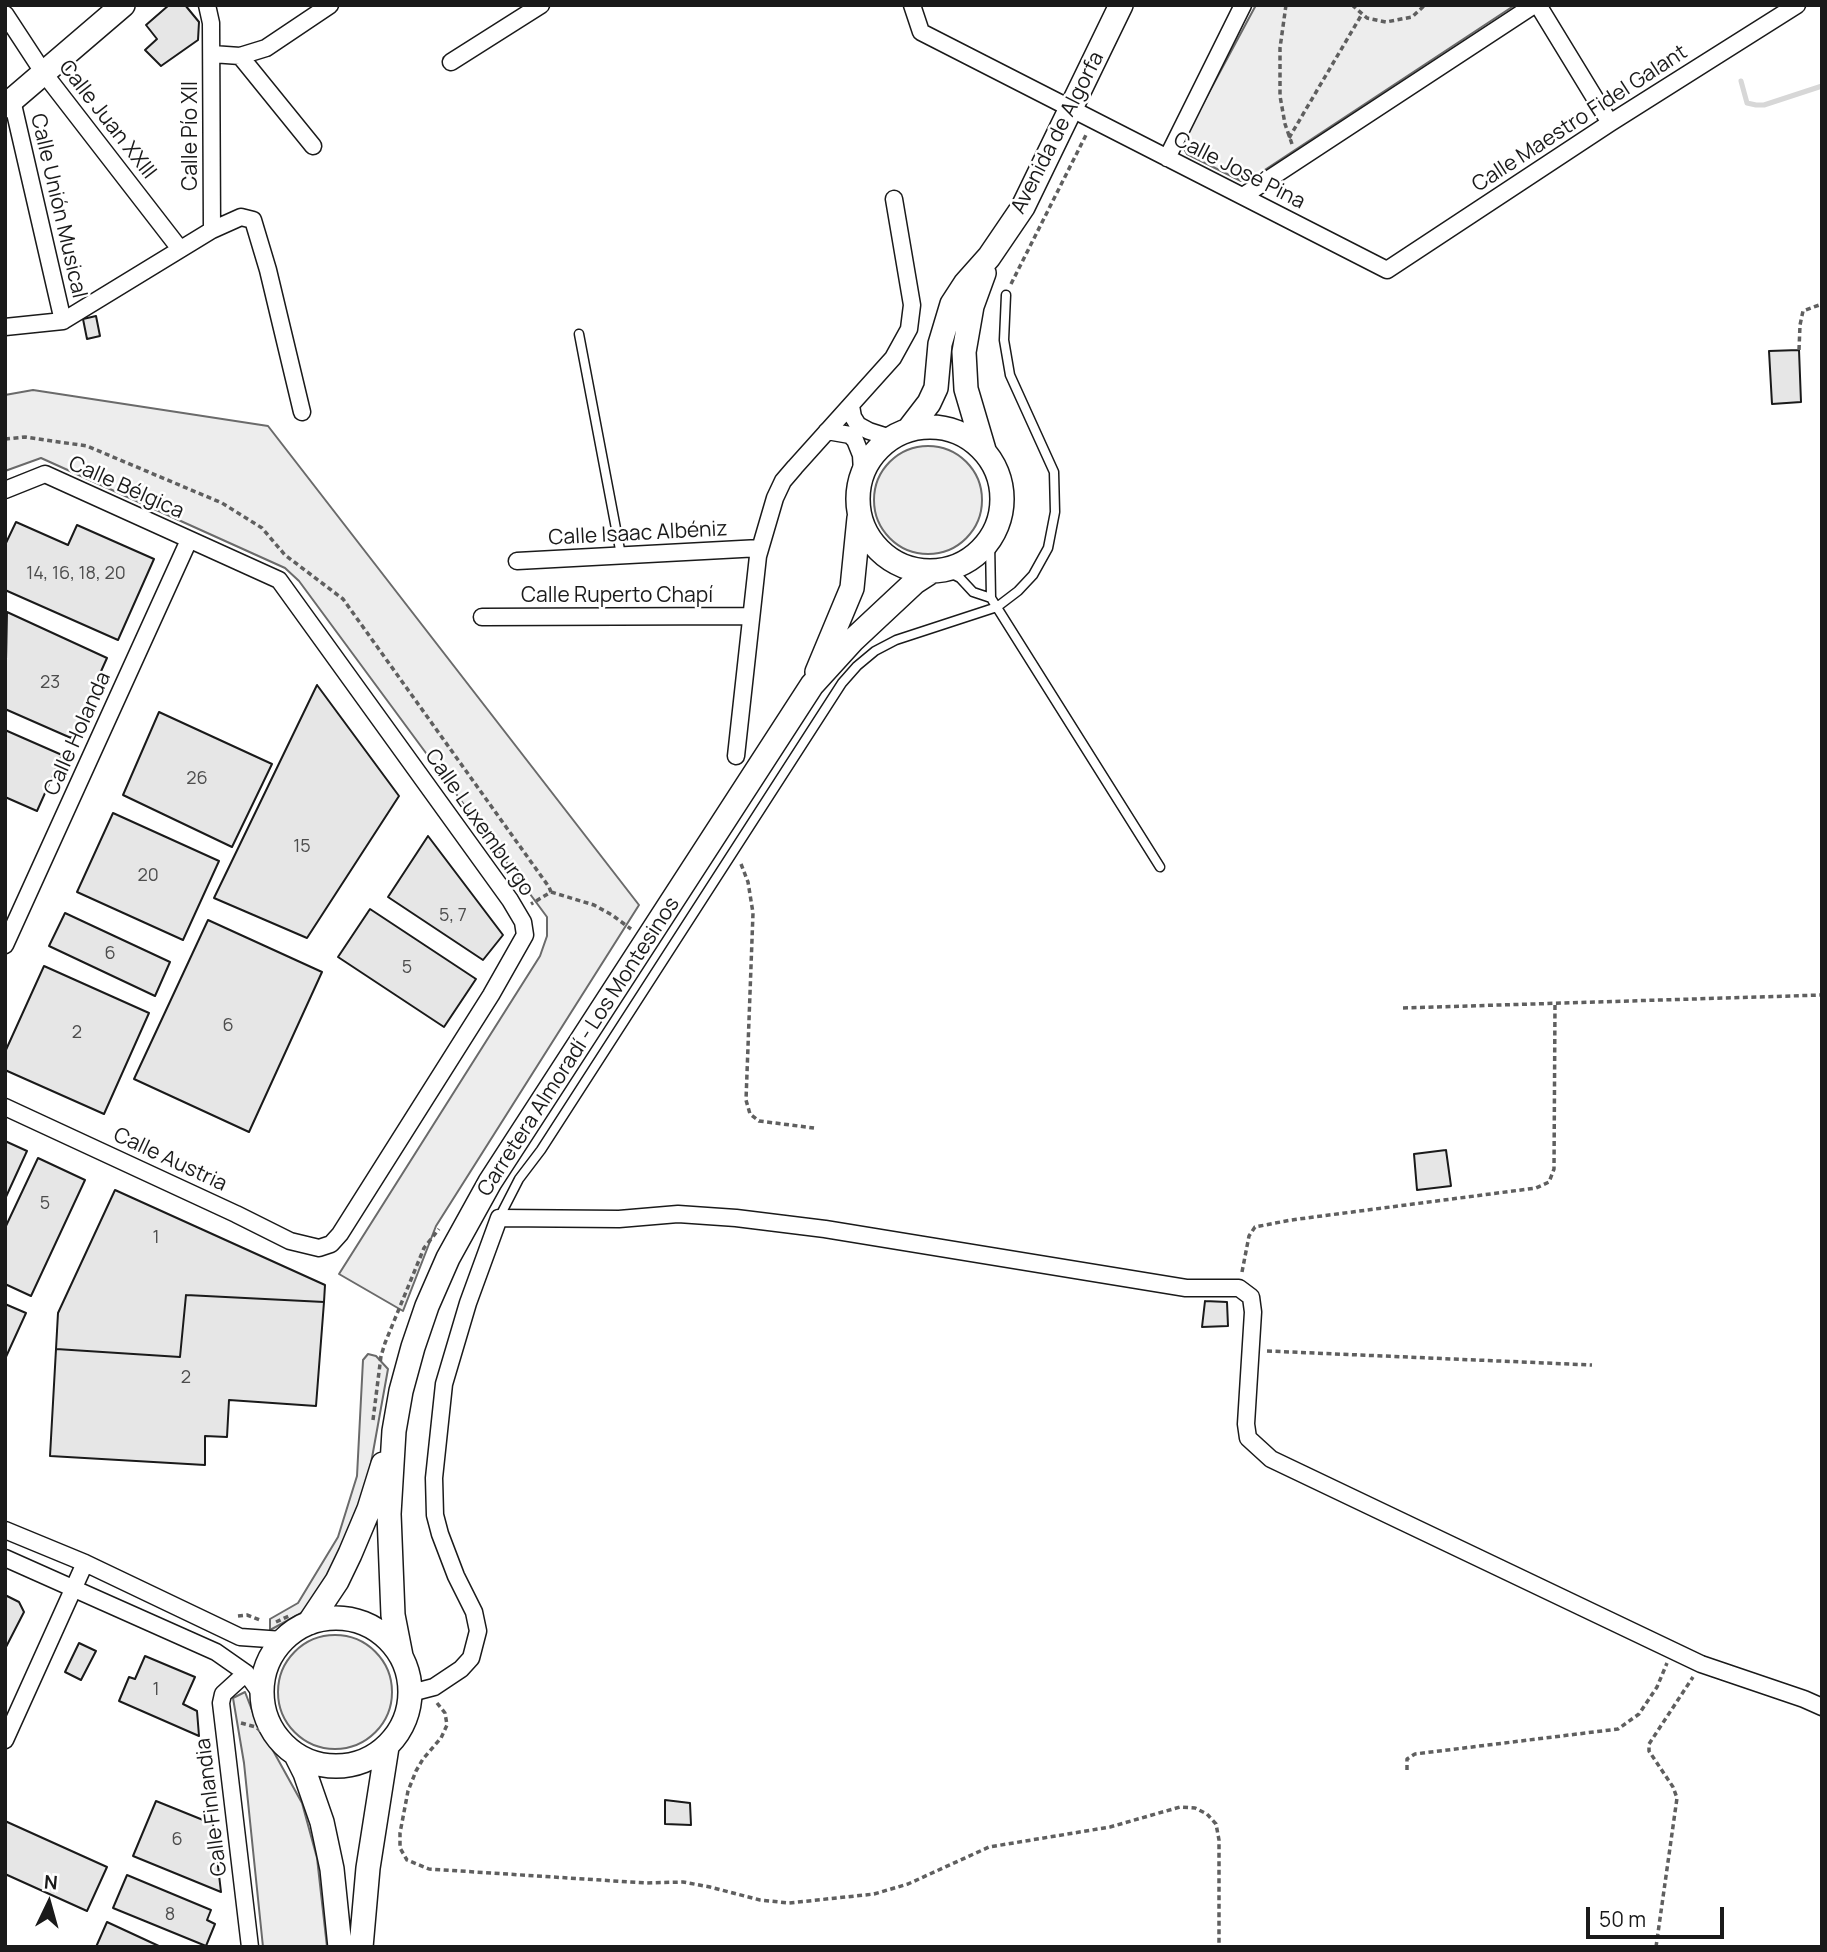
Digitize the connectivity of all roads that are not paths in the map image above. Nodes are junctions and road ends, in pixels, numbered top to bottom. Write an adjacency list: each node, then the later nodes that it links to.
1 (123, 5): 14 (main road)
2 (207, 5): 11 (street, Calle Pío XII)
3 (330, 5): 12 (street)
4 (541, 5): 13 (street)
5 (912, 5): 16 (street, Calle José Pina)
6 (1243, 5): 19 (street)
7 (1536, 5): 17 (street); 20 (street)
8 (1797, 5): 17 (street, Calle Maestro Fidel Galant)
9 (1116, 7): 16 (main road, Avenida de Algorfa)
10 (5, 14): 14 (street, Calle Juan XXIII)
11 (212, 54): 12 (street); 22 (street, Calle Pío XII)
12 (240, 56): 18 (street)
13 (452, 62)
14 (43, 72): 15 (main road); 23 (street, Calle Juan XXIII)
15 (9, 103): 27 (street, Calle Unión Musical)
16 (1072, 109): 19 (street, Calle José Pina); 24 (main road, Avenida de Algorfa)
17 (1610, 123): 25 (street, Calle Maestro Fidel Galant)
18 (313, 146)
19 (1167, 158): 20 (street, Calle José Pina)
20 (1243, 196): 25 (street, Calle José Pina)
21 (894, 199): 30 (street)
22 (212, 230): 23 (street); 31 (street)
23 (180, 249): 27 (street)
24 (989, 257): 33 (main road, Avenida de Algorfa); 34 (main road, Avenida de Algorfa)
25 (1387, 270)
26 (1006, 295): 45 (lane)
27 (63, 321): 28 (street)
28 (5, 327)
29 (579, 334): 41 (lane)
30 (851, 406): 32 (street); 33 (street)
31 (302, 412)
32 (827, 431): 35 (street); 40 (street)
33 (900, 434): 34 (main road); 35 (main road)
34 (984, 450): 39 (main road)
35 (862, 472): 37 (main road)
36 (5, 490): 38 (street, Calle Bélgica)
37 (859, 515): 43 (main road); 48 (main road, Carretera Almoradí - Los Montesinos)
38 (189, 540): 51 (street, Calle Holanda); 54 (street, Calle Luxemburgo)
39 (989, 541): 43 (main road); 44 (lane)
40 (760, 548): 41 (street, Calle Isaac Albéniz); 47 (street)
41 (621, 555): 42 (street, Calle Isaac Albéniz)
42 (517, 561)
43 (938, 570): 44 (lane); 48 (main road, Carretera Almoradí - Los Montesinos)
44 (991, 598): 45 (lane)
45 (997, 607): 50 (lane); 53 (lane)
46 (482, 617): 47 (street, Calle Ruperto Chapí)
47 (751, 617): 49 (street)
48 (812, 685): 55 (main road, Carretera Almoradí - Los Montesinos)
49 (736, 756)
50 (1160, 867)
51 (5, 945)
52 (5, 1107): 54 (street, Calle Austria)
53 (499, 1217): 64 (street); 66 (street)
54 (318, 1248)
55 (384, 1429): 60 (main road, Carretera Almoradí - Los Montesinos); 62 (main road, Carretera Almoradí - Los Montesinos)
56 (5, 1530): 58 (street)
57 (5, 1558): 59 (street)
58 (85, 1563): 59 (street); 61 (street)
59 (73, 1587): 63 (street); 67 (street)
60 (300, 1619): 61 (main road); 62 (main road)
61 (283, 1640): 65 (main road)
62 (401, 1656): 64 (main road)
63 (246, 1673): 65 (street); 70 (street, Calle Finlandia)
64 (419, 1691): 68 (main road)
65 (262, 1695): 69 (main road)
66 (1822, 1707)
67 (5, 1740)
68 (387, 1747): 69 (main road); 72 (main road)
69 (296, 1755): 71 (main road)
70 (250, 1947)
71 (340, 1947)
72 (361, 1947)

